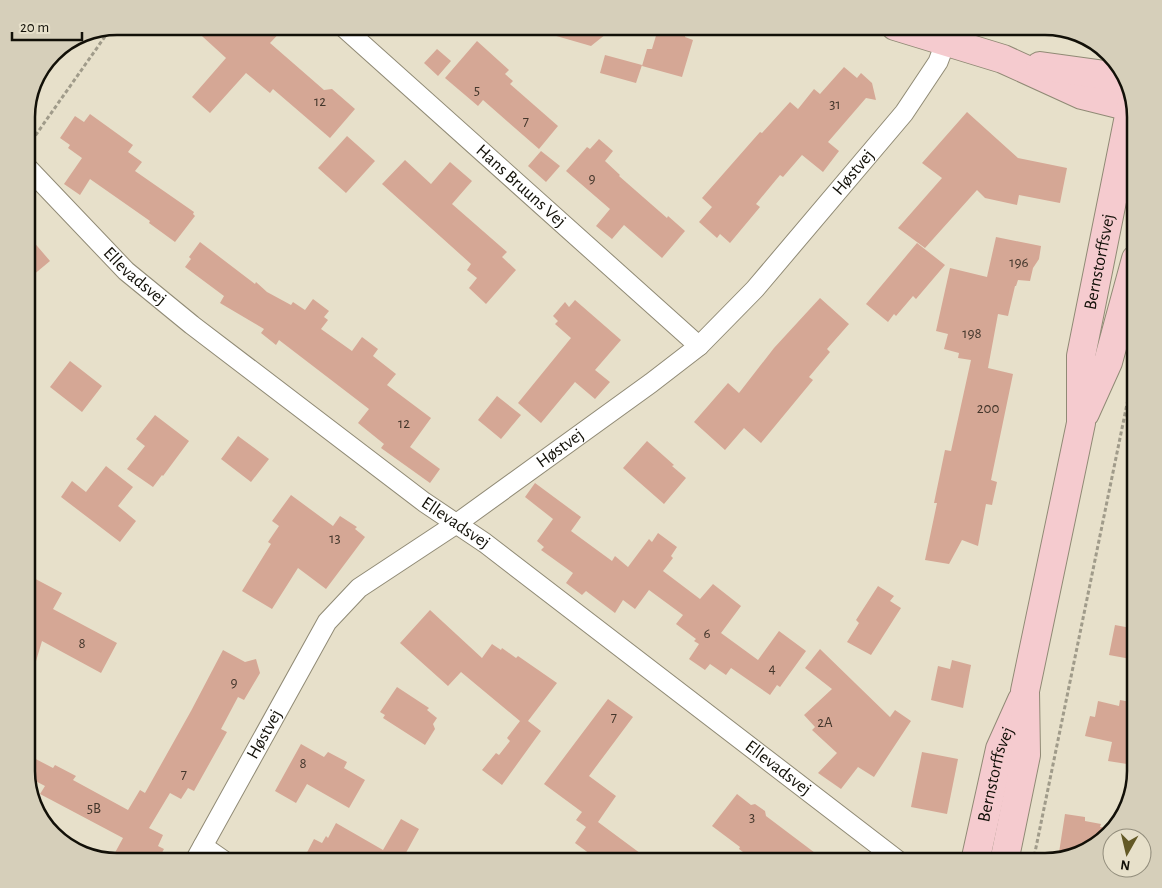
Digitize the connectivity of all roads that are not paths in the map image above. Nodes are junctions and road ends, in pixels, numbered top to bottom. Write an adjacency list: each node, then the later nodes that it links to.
1 (352, 35): 10 (street, Hans Bruuns Vej)
2 (926, 35): 3 (street)
3 (946, 41): 4 (street); 10 (street, Høstvej)
4 (1003, 59): 5 (street); 6 (street)
5 (1118, 79)
6 (1126, 105)
7 (1127, 131): 11 (street, Bernstorffsvej)
8 (35, 175): 12 (street, Ellevadsvej)
9 (1127, 293): 11 (street, Bernstorffsvej)
10 (699, 346): 12 (street, Høstvej)
11 (1080, 423): 13 (street, Bernstorffsvej)
12 (456, 524): 14 (street, Høstvej); 17 (street, Ellevadsvej)
13 (1025, 692): 18 (street, Bernstorffsvej); 19 (street, Bernstorffsvej)
14 (204, 846): 15 (street, Høstvej); 16 (street)
15 (200, 853)
16 (214, 853)
17 (888, 853)
18 (977, 853)
19 (1006, 853)

